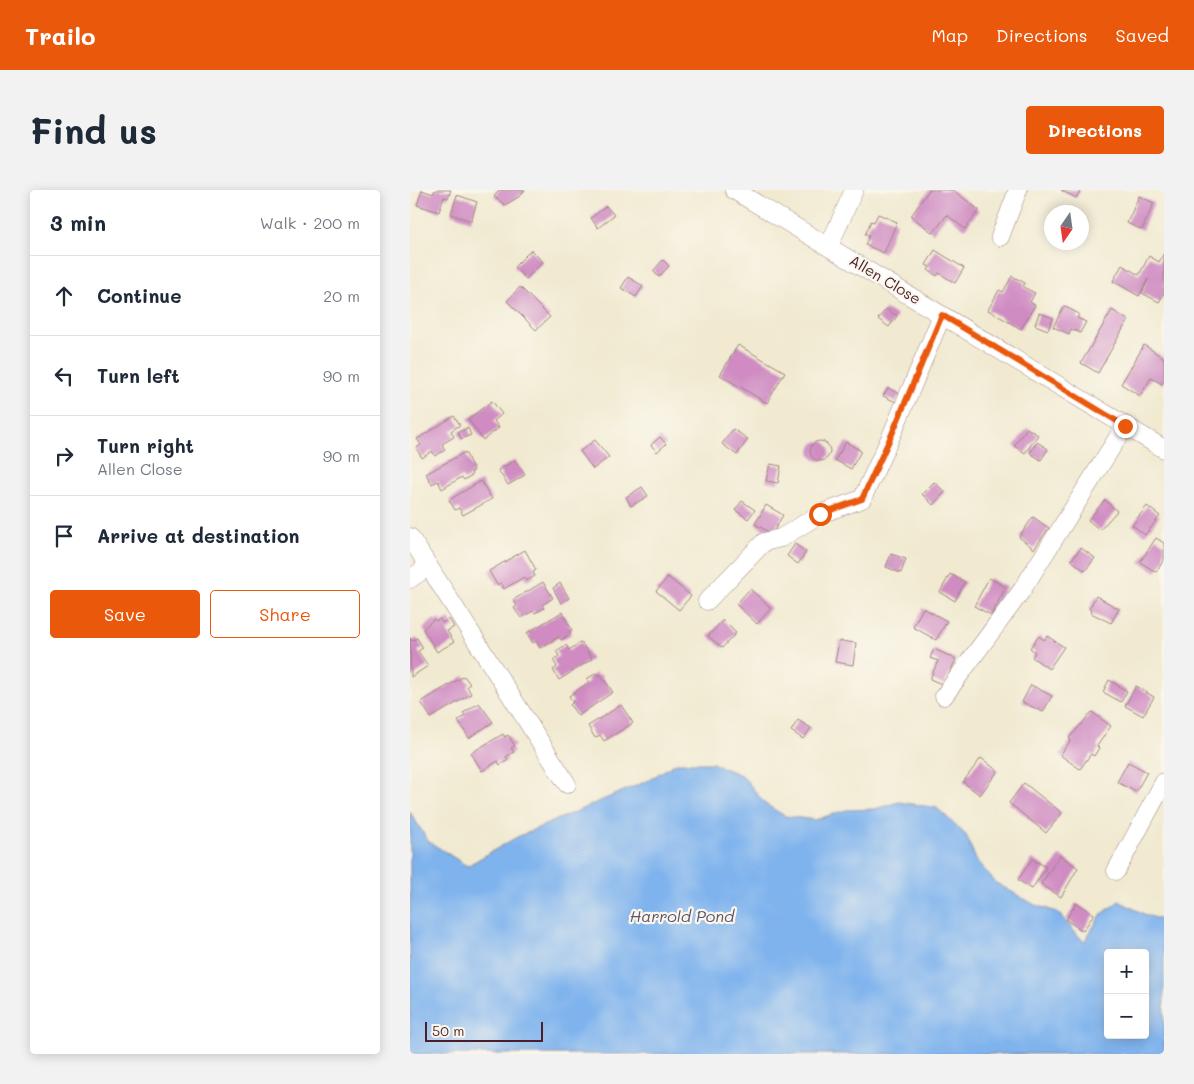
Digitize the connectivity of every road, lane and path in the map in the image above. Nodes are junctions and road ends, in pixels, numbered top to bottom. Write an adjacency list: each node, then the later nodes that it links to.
1 (734, 190): 5 (street, Allen Close)
2 (854, 190): 5 (street)
3 (1018, 190): 4 (street)
4 (1000, 237)
5 (828, 246): 6 (street, Allen Close)
6 (942, 315): 7 (street, Allen Close); 12 (street)
7 (1125, 426): 8 (street, Allen Close); 13 (street)
8 (1164, 449)
9 (410, 537): 10 (street)
10 (429, 566): 11 (street); 15 (street)
11 (410, 579)
12 (707, 601)
13 (944, 696)
14 (1164, 782): 16 (street)
15 (566, 784)
16 (1116, 871)

